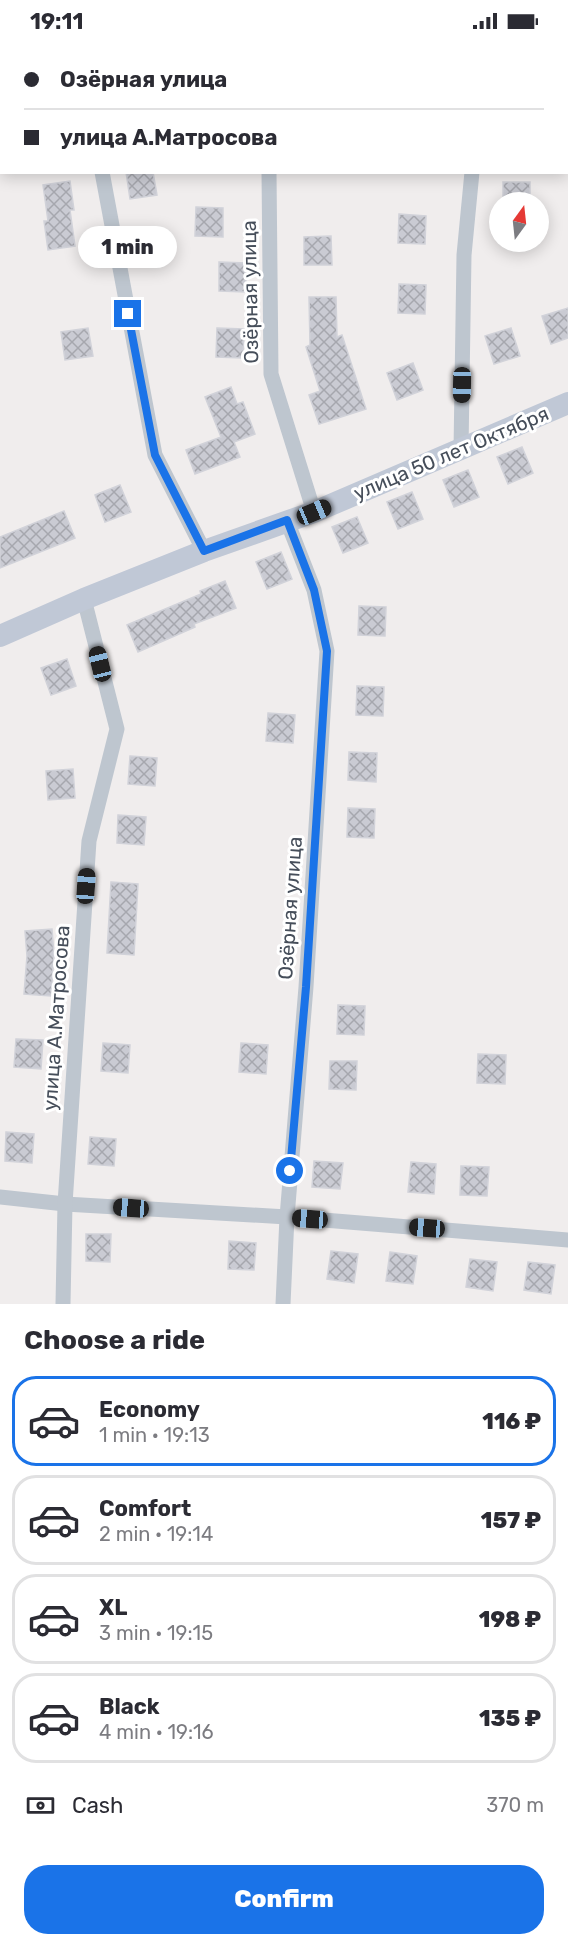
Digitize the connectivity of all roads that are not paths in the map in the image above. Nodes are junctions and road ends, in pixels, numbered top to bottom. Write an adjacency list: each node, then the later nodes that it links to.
1 (102, 174): 8 (street)
2 (269, 174): 6 (street, Озёрная улица)
3 (472, 174): 5 (street)
4 (568, 404): 5 (main road, улица 50 лет Октября)
5 (461, 450): 6 (main road, улица 50 лет Октября)
6 (314, 512): 7 (main road, улица 50 лет Октября)
7 (287, 520): 8 (main road, улица 50 лет Октября); 13 (street, Озёрная улица)
8 (204, 551): 9 (main road, улица 50 лет Октября)
9 (84, 599): 10 (main road, улица 50 лет Октября); 12 (street, улица А.Матросова)
10 (0, 636)
11 (0, 1197): 12 (street)
12 (65, 1204): 13 (street); 15 (street, улица А.Матросова)
13 (287, 1217): 14 (street); 16 (street, Озёрная улица)
14 (568, 1240)
15 (63, 1304)
16 (283, 1304)

